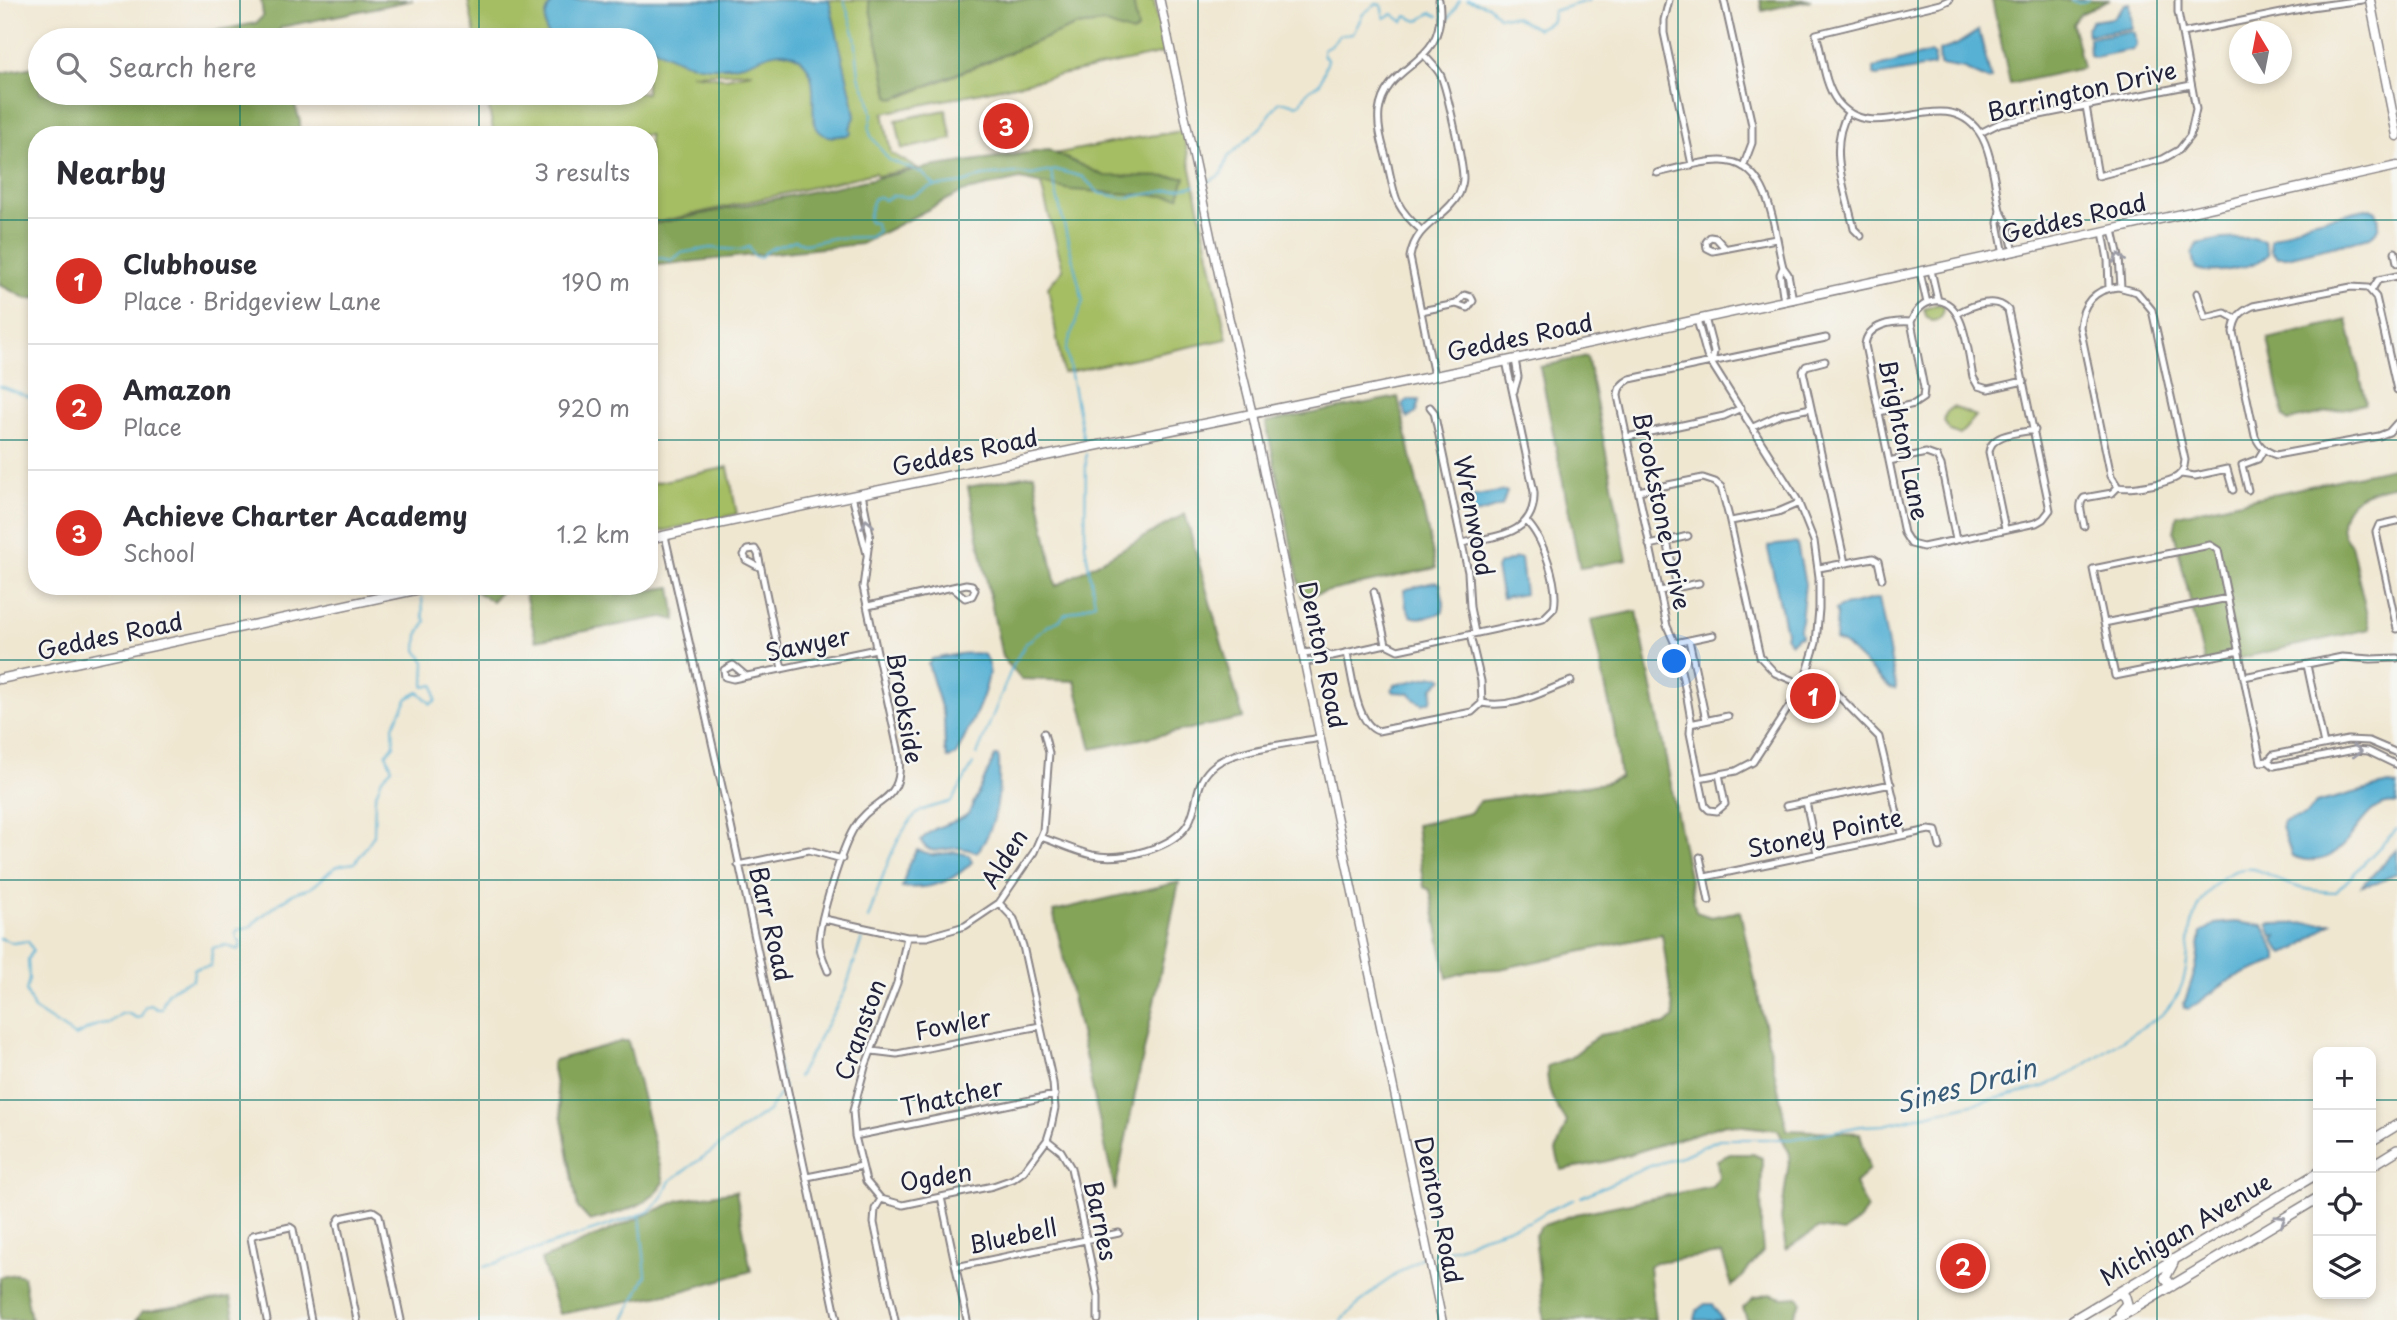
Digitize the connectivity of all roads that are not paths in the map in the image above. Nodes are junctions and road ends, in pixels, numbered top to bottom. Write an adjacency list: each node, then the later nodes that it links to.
1 (1160, 0): 56 (street, Denton Road)
2 (1439, 0): 11 (street)
3 (1669, 0): 17 (street)
4 (1724, 0): 19 (street)
5 (1948, 0): 14 (street)
6 (2178, 0): 10 (street)
7 (2362, 0): 9 (street)
8 (2370, 0): 16 (main road)
9 (2311, 3): 10 (street)
10 (2182, 33): 12 (street)
11 (1424, 55): 22 (street); 22 (street)
12 (2192, 85): 13 (street, Barrington Drive); 13 (street)
13 (2086, 106): 15 (street, Barrington Drive)
14 (1848, 113): 15 (street); 25 (street)
15 (1980, 133): 21 (street)
16 (2397, 136)
17 (1692, 165): 19 (street); 20 (street)
18 (2397, 166): 23 (main road, Geddes Road)
19 (1743, 167): 26 (street)
20 (1657, 173)
21 (2000, 210): 28 (street); 30 (street)
22 (1421, 230): 41 (street)
23 (2113, 230): 24 (main road, Geddes Road); 35 (street, one-way to 23)
24 (2103, 232): 28 (main road, Geddes Road); 35 (street)
25 (1861, 236)
26 (1776, 239): 27 (street); 38 (street)
27 (1725, 248)
28 (2014, 252): 30 (main road, Geddes Road)
29 (2395, 252): 31 (street)
30 (2004, 254): 32 (main road, Geddes Road)
31 (2397, 263)
32 (1931, 270): 33 (main road, Geddes Road); 39 (street)
33 (1920, 272): 38 (main road, Geddes Road); 39 (street)
34 (2397, 276): 36 (street)
35 (2115, 287): 64 (street); 65 (street)
36 (2371, 291): 44 (street); 52 (street)
37 (2197, 293): 44 (street)
38 (1788, 301): 43 (main road, Geddes Road)
39 (1932, 302): 42 (street); 45 (street)
40 (1456, 304): 41 (street)
41 (1420, 311): 50 (street)
42 (1958, 313): 51 (street); 51 (street)
43 (1701, 319): 47 (main road, Geddes Road); 49 (street)
44 (2235, 320): 62 (street)
45 (1911, 322): 57 (street); 57 (street, Brighton Lane)
46 (1826, 338): 49 (street)
47 (1510, 360): 50 (main road, Geddes Road); 72 (street)
48 (1825, 361): 55 (street)
49 (1712, 362): 54 (street); 61 (street, Brookstone Drive)
50 (1434, 376): 56 (main road, Geddes Road)
51 (2024, 381): 60 (street)
52 (2397, 390)
53 (1430, 407): 82 (street, Wrenwood)
54 (1741, 408): 59 (street); 61 (street)
55 (1811, 408): 59 (street); 85 (street)
56 (1252, 412): 69 (main road, Geddes Road); 106 (street, Denton Road)
57 (1879, 412): 63 (street, Brighton Lane)
58 (2396, 425): 62 (street)
59 (1753, 428): 71 (street)
60 (2035, 430): 76 (street); 76 (street)
61 (1627, 437): 68 (street, Brookstone Drive)
62 (2265, 451): 67 (street)
63 (1889, 461): 80 (street, Brighton Lane); 80 (street)
64 (2182, 471): 65 (street); 66 (street)
65 (2118, 487): 75 (street)
66 (2233, 490)
67 (2248, 490)
68 (1638, 491): 74 (street); 83 (street, Brookstone Drive)
69 (862, 494): 70 (main road, Geddes Road); 84 (street, Brookside, one-way to 69)
70 (852, 496): 77 (main road, Geddes Road); 84 (street, Brookside)
71 (1799, 503): 74 (street); 87 (street)
72 (1526, 521): 82 (street); 99 (street)
73 (2397, 521): 98 (street)
74 (1731, 522): 118 (street)
75 (2084, 526)
76 (2005, 529): 80 (street)
77 (665, 536): 78 (main road, Geddes Road); 141 (street, Barr Road)
78 (658, 537)
79 (1688, 537): 81 (street)
80 (1956, 540)
81 (1667, 541): 83 (street); 90 (street)
82 (1462, 543): 99 (street, Wrenwood)
83 (1649, 545): 92 (street, Brookstone Drive)
84 (867, 554): 96 (street, Brookside)
85 (1845, 563): 87 (street); 88 (street)
86 (761, 568): 112 (street)
87 (1819, 568): 113 (street)
88 (1882, 579)
89 (1699, 583): 90 (street)
90 (1677, 587): 92 (street)
91 (953, 588): 96 (street)
92 (1660, 591): 102 (street, Brookstone Drive)
93 (1374, 592): 103 (street)
94 (392, 595): 116 (main road, Geddes Road)
95 (2228, 598): 97 (street); 97 (street); 105 (street)
96 (867, 606): 104 (street, Brookside)
97 (2104, 623): 105 (street)
98 (2397, 629)
99 (1473, 634): 103 (street); 119 (street, Wrenwood)
100 (1713, 635): 101 (street)
101 (1689, 640): 102 (street); 121 (street)
102 (1675, 643): 122 (street, Brookstone Drive)
103 (1386, 644): 107 (street)
104 (876, 649): 112 (street, Sawyer); 140 (street, Brookside)
105 (2239, 651): 115 (street)
106 (1303, 653): 108 (street); 110 (street, Denton Road)
107 (1347, 653): 108 (street); 119 (street)
108 (1332, 656): 110 (street)
109 (2397, 658): 111 (street)
110 (1304, 663): 124 (street, Denton Road)
111 (2307, 665): 115 (street); 125 (street)
112 (782, 669): 114 (street, Sawyer)
113 (1807, 672): 118 (street); 132 (street)
114 (746, 676)
115 (2244, 677): 128 (street)
116 (0, 679)
117 (1570, 681): 119 (street)
118 (1801, 684): 130 (street)
119 (1482, 703)
120 (1728, 716): 121 (street)
121 (1706, 720): 122 (street)
122 (1690, 724): 131 (street, Brookstone Drive)
123 (1044, 733): 136 (street, Alden)
124 (1320, 738): 136 (street); 177 (street, Denton Road)
125 (2324, 745): 126 (street); 127 (street); 128 (street)
126 (2397, 753)
127 (2325, 755): 128 (street); 129 (street, one-way to 129)
128 (2264, 762)
129 (2397, 765)
130 (1719, 774): 131 (street); 131 (street, Brookstone Drive)
131 (1699, 778)
132 (1891, 784): 133 (street); 135 (street)
133 (1806, 802): 134 (street); 138 (street)
134 (1786, 806)
135 (1902, 834): 137 (street, Stoney Pointe); 138 (street, Stoney Pointe)
136 (1041, 837): 144 (street, Alden)
137 (1940, 848)
138 (1817, 853): 142 (street, Stoney Pointe)
139 (1700, 857): 142 (street)
140 (842, 859): 141 (street); 145 (street, Brookside)
141 (738, 865): 159 (street, Barr Road)
142 (1705, 877): 143 (street)
143 (1709, 901)
144 (999, 903): 146 (street, Alden); 148 (street)
145 (824, 919): 146 (street, Alden); 147 (street, Brookside)
146 (907, 937): 149 (street, Cranston)
147 (828, 971)
148 (1040, 1026): 149 (street, Fowler); 150 (street)
149 (872, 1051): 152 (street, Cranston)
150 (1055, 1095): 152 (street, Thatcher); 154 (street)
151 (2397, 1125): 153 (main road)
152 (856, 1136): 157 (street, Ogden)
153 (2376, 1138)
154 (1046, 1140): 160 (street, Ogden); 164 (street, Barnes)
155 (2397, 1150): 156 (main road)
156 (2376, 1163)
157 (862, 1166): 159 (street); 161 (street, Ogden)
158 (2313, 1176): 165 (main road, Michigan Avenue)
159 (807, 1177): 173 (street, Barr Road)
160 (941, 1197): 161 (street, Ogden); 166 (street)
161 (881, 1199): 174 (street)
162 (2313, 1201): 167 (main road, Michigan Avenue, one-way to 162)
163 (1119, 1233): 164 (street, Bluebell)
164 (1086, 1239): 166 (street, Bluebell); 176 (street, Barnes)
165 (2176, 1259): 167 (main road); 168 (main road, Michigan Avenue)
166 (956, 1267): 175 (street)
167 (2172, 1286): 180 (main road, Michigan Avenue)
168 (2119, 1292): 178 (main road, Michigan Avenue); 179 (main road)
169 (267, 1320): 170 (street)
170 (312, 1320)
171 (357, 1320): 172 (street)
172 (401, 1320)
173 (837, 1320)
174 (895, 1320)
175 (967, 1320)
176 (1098, 1320)
177 (1442, 1320)
178 (2073, 1320)
179 (2110, 1320)
180 (2115, 1320)

